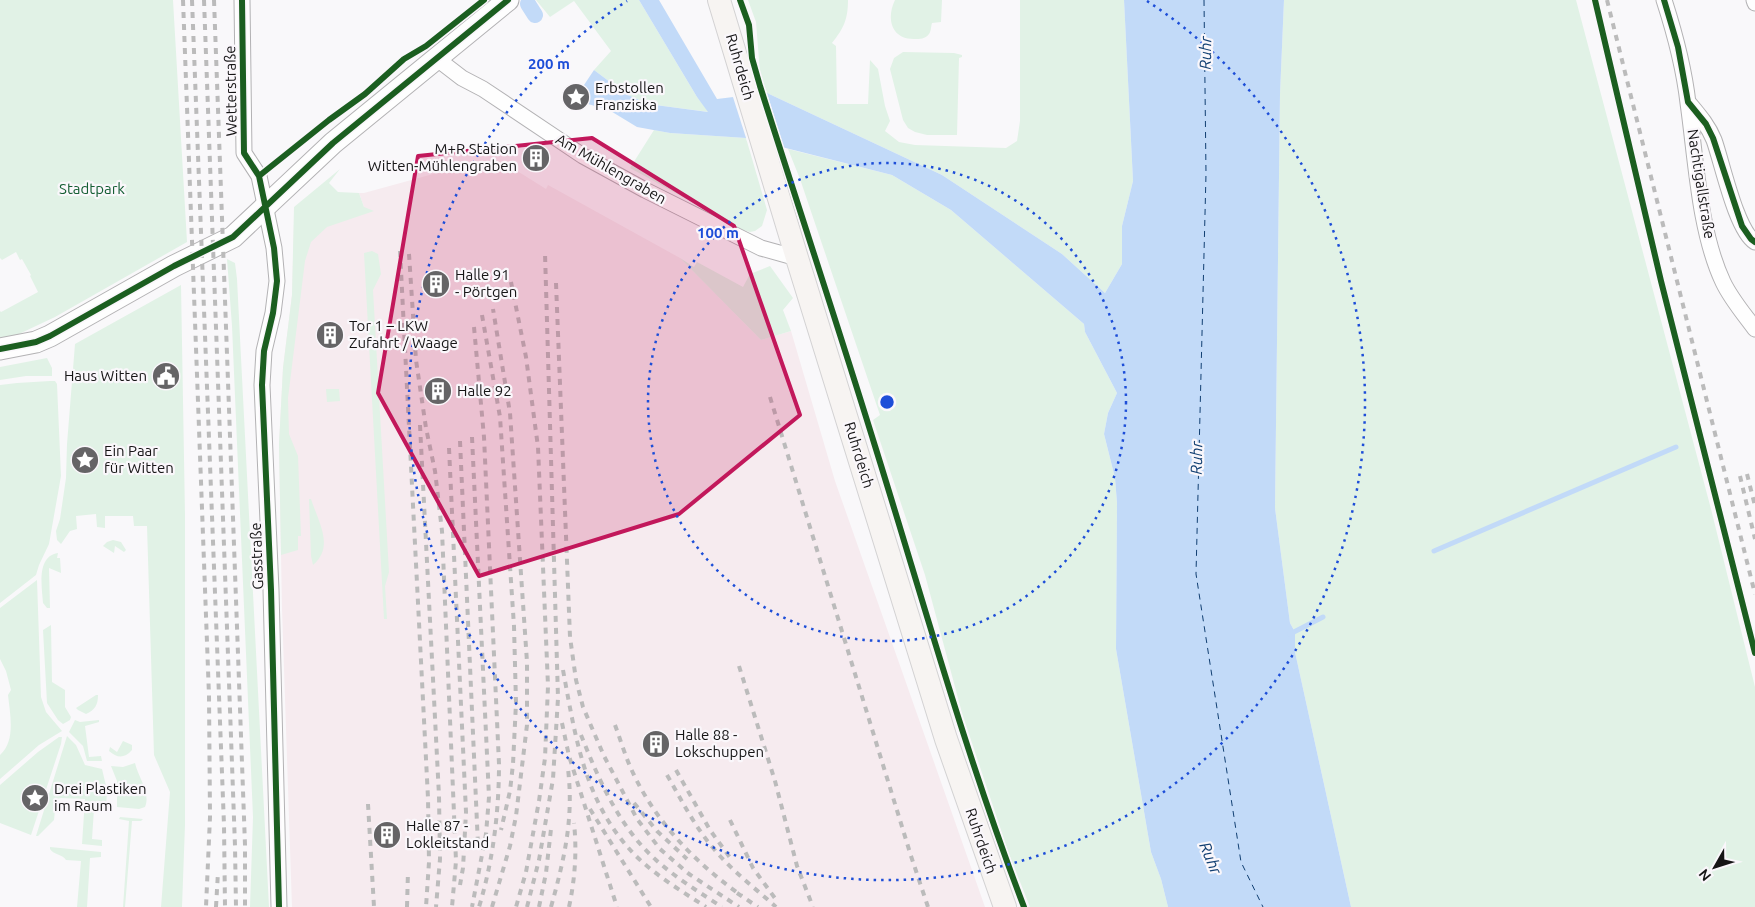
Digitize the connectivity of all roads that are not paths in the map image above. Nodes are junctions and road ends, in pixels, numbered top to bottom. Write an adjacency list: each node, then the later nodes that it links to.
1 (242, 0): 7 (street, Wetterstraße)
2 (508, 0): 5 (main road)
3 (720, 0): 9 (main road, Ruhrdeich)
4 (1664, 0): 6 (street, Nachtigallstraße)
5 (436, 58): 7 (main road); 9 (street, Am Mühlengraben)
6 (1688, 102): 8 (street); 10 (street, Nachtigallstraße)
7 (265, 206): 11 (main road); 12 (street, Gasstraße)
8 (1755, 242)
9 (797, 258): 13 (main road, Ruhrdeich)
10 (1755, 329)
11 (0, 349)
12 (280, 907)
13 (1004, 907)

